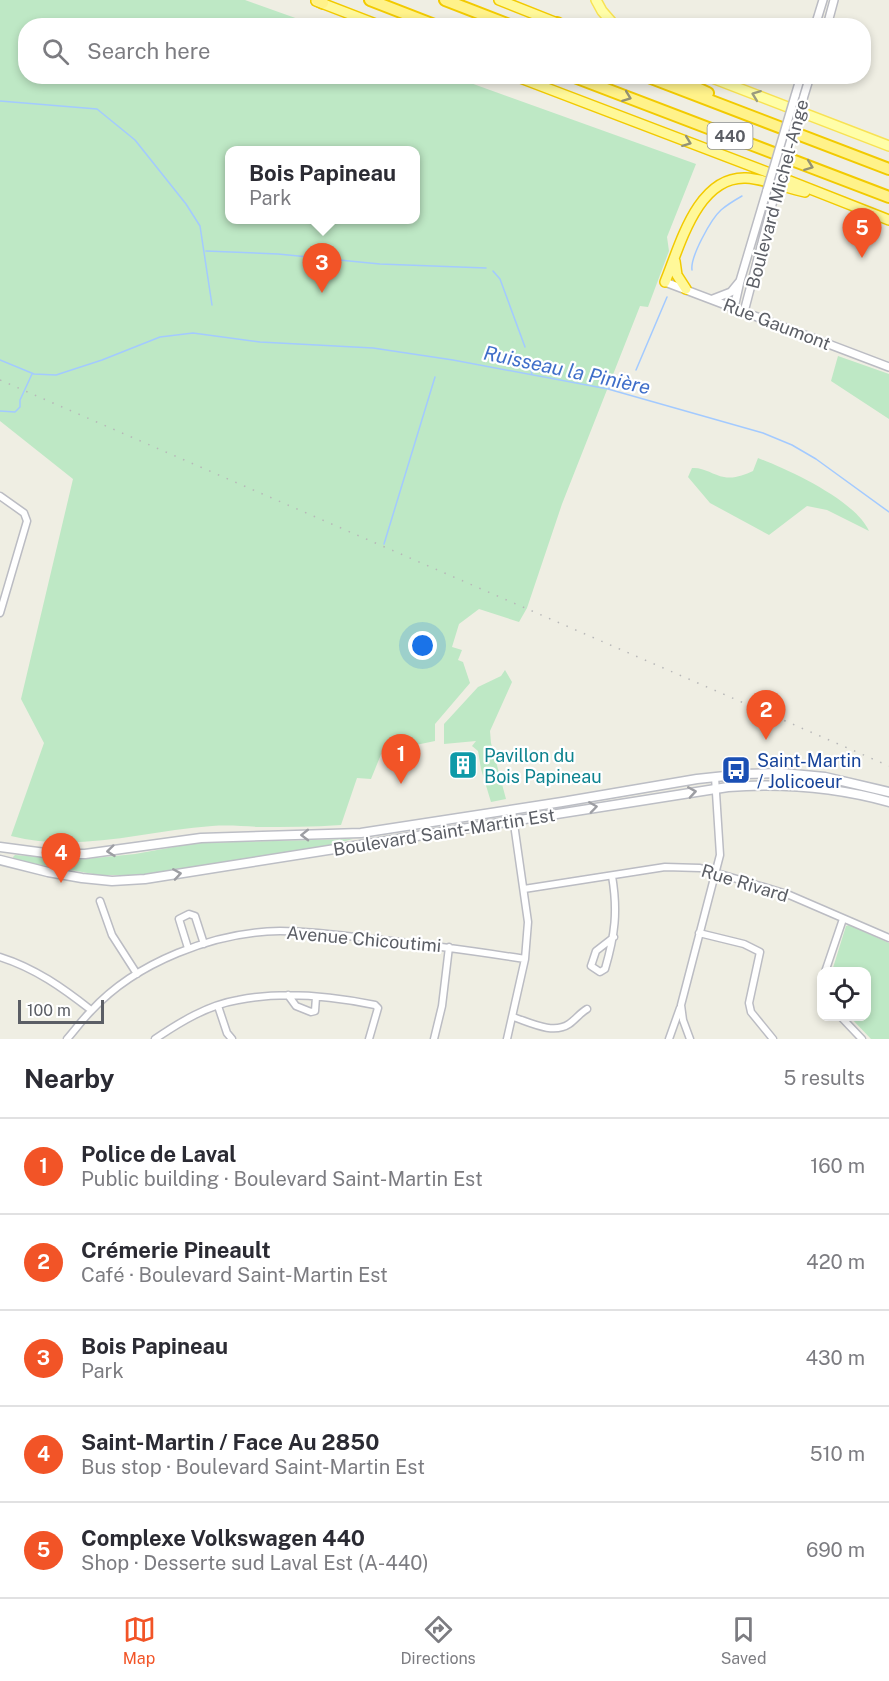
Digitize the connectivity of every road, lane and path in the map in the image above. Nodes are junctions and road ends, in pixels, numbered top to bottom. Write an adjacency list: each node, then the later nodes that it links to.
1 (370, 0): 9 (highway)
2 (445, 0): 10 (highway)
3 (499, 0): 11 (highway)
4 (596, 0): 12 (main road)
5 (823, 0): 13 (street)
6 (834, 0): 14 (street)
7 (318, 1): 8 (highway)
8 (361, 18)
9 (417, 18)
10 (491, 18)
11 (544, 18)
12 (608, 18)
13 (817, 18)
14 (828, 18)
15 (536, 84): 26 (highway, one-way to 26)
16 (593, 84): 27 (highway, 440, one-way to 27)
17 (667, 84): 23 (highway, 440)
18 (689, 84): 23 (highway)
19 (728, 84): 24 (main road, one-way to 19)
20 (800, 84): 22 (street, Boulevard Michel-Ange)
21 (806, 84): 22 (street, Boulevard Michel-Ange)
22 (799, 97): 30 (street, Boulevard Michel-Ange, bridge); 35 (street, Boulevard Michel-Ange, bridge)
23 (796, 134): 25 (highway, 440)
24 (889, 146)
25 (889, 169)
26 (824, 196): 28 (highway); 29 (highway)
27 (889, 197)
28 (889, 220)
29 (675, 258): 31 (highway); 32 (highway)
30 (740, 281): 33 (street); 34 (street, Boulevard Michel-Ange)
31 (665, 282): 32 (street, Rue Gaumont)
32 (686, 289): 33 (street, Rue Gaumont)
33 (712, 300): 34 (street, Rue Gaumont)
34 (734, 308): 35 (street, Rue Gaumont)
35 (744, 312): 36 (street, Rue Gaumont)
36 (889, 367)
37 (0, 496): 38 (street)
38 (0, 613)
39 (715, 777): 40 (street); 41 (main road, Boulevard Saint-Martin Est); 43 (main road, Boulevard Saint-Martin Est)
40 (715, 788): 42 (main road, Boulevard Saint-Martin Est); 45 (main road, Boulevard Saint-Martin Est, one-way to 40); 51 (street)
41 (889, 792)
42 (889, 802)
43 (512, 810): 44 (main road, Boulevard Saint-Martin Est); 45 (street)
44 (454, 819): 46 (main road, Boulevard Saint-Martin Est); 47 (main road)
45 (514, 820): 47 (main road, Boulevard Saint-Martin Est); 53 (street)
46 (405, 827): 48 (main road); 49 (main road, Boulevard Saint-Martin Est, one-way to 49)
47 (460, 829): 48 (main road, Boulevard Saint-Martin Est)
48 (406, 836): 50 (main road, Boulevard Saint-Martin Est, one-way to 48)
49 (0, 847)
50 (0, 860)
51 (716, 872): 52 (street, Rue Rivard); 55 (street, Rue Rivard); 56 (street)
52 (612, 876): 53 (street, Rue Rivard); 57 (street)
53 (524, 889): 63 (street)
54 (100, 901): 65 (street)
55 (843, 919): 58 (street, Rue Rivard); 64 (street)
56 (699, 933): 68 (street); 82 (street)
57 (614, 937): 57 (street)
58 (889, 938)
59 (204, 944): 60 (street, Avenue Chicoutimi); 61 (street, Avenue Chicoutimi); 61 (street)
60 (448, 947): 63 (street, Avenue Chicoutimi); 78 (street)
61 (188, 948): 65 (street, Avenue Chicoutimi)
62 (0, 957): 71 (street)
63 (525, 960): 72 (street)
64 (827, 967)
65 (137, 974): 71 (street, Avenue Chicoutimi)
66 (288, 995): 67 (street); 67 (street); 69 (street)
67 (316, 997): 77 (street)
68 (681, 1005): 80 (street); 81 (street)
69 (218, 1006): 75 (street); 76 (street)
70 (587, 1009): 72 (street)
71 (91, 1010): 74 (street, Avenue Chicoutimi)
72 (513, 1017): 79 (street)
73 (845, 1021): 83 (street)
74 (67, 1039)
75 (155, 1039)
76 (232, 1039)
77 (369, 1039)
78 (434, 1039)
79 (507, 1039)
80 (669, 1039)
81 (690, 1039)
82 (773, 1039)
83 (862, 1039)

